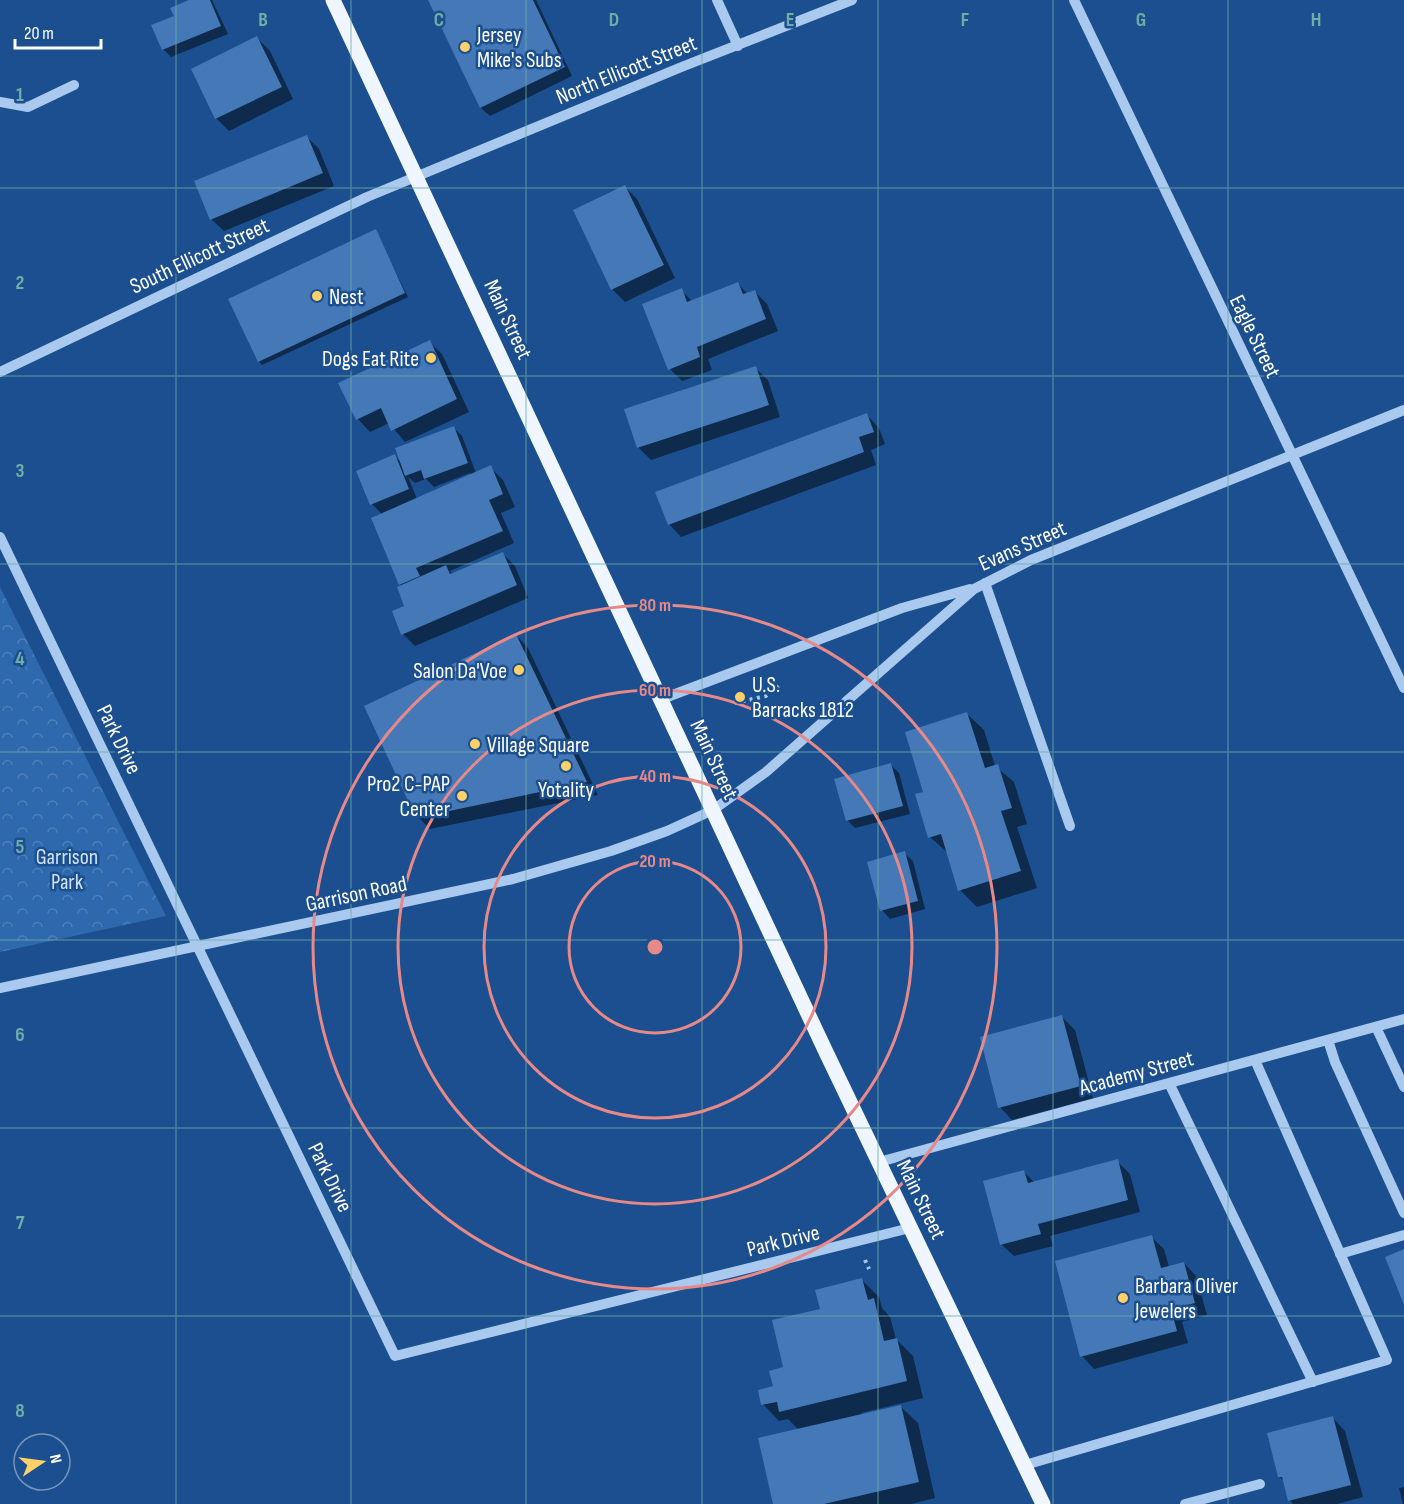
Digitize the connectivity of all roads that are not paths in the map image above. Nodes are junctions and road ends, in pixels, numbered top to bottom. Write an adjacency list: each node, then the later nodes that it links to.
1 (333, 0): 8 (main road, Main Street)
2 (717, 0): 5 (street)
3 (852, 0): 5 (street, North Ellicott Street)
4 (1074, 0): 11 (street, Eagle Street)
5 (738, 46): 8 (street, North Ellicott Street)
6 (74, 85): 7 (street)
7 (0, 102)
8 (416, 177): 9 (street, South Ellicott Street); 16 (main road, Main Street)
9 (0, 372)
10 (1404, 410): 11 (street, Evans Street)
11 (1292, 454): 13 (street, Evans Street); 15 (street, Eagle Street)
12 (0, 537): 19 (street, Park Drive)
13 (986, 583): 14 (street, Evans Street); 18 (street)
14 (974, 589): 16 (street); 17 (street, Evans Street)
15 (1404, 688)
16 (662, 699): 17 (main road, Main Street)
17 (713, 810): 19 (street, Garrison Road); 27 (main road, Main Street)
18 (1070, 826)
19 (198, 946): 20 (street, Garrison Road); 29 (street, Park Drive)
20 (0, 988)
21 (1404, 1019): 22 (street, Academy Street)
22 (1376, 1027): 23 (street, Academy Street); 26 (street)
23 (1328, 1040): 24 (street, Academy Street); 28 (street)
24 (1255, 1060): 25 (street, Academy Street); 31 (street)
25 (1169, 1083): 27 (street, Academy Street); 32 (street)
26 (1404, 1087)
27 (879, 1162): 29 (main road, Main Street)
28 (1404, 1213)
29 (910, 1228): 33 (main road, Main Street)
30 (1404, 1235): 31 (street)
31 (1340, 1254): 32 (street)
32 (1313, 1382): 33 (street)
33 (1025, 1465): 35 (main road, Main Street)
34 (1260, 1484): 36 (street)
35 (1043, 1504)
36 (1185, 1504)

